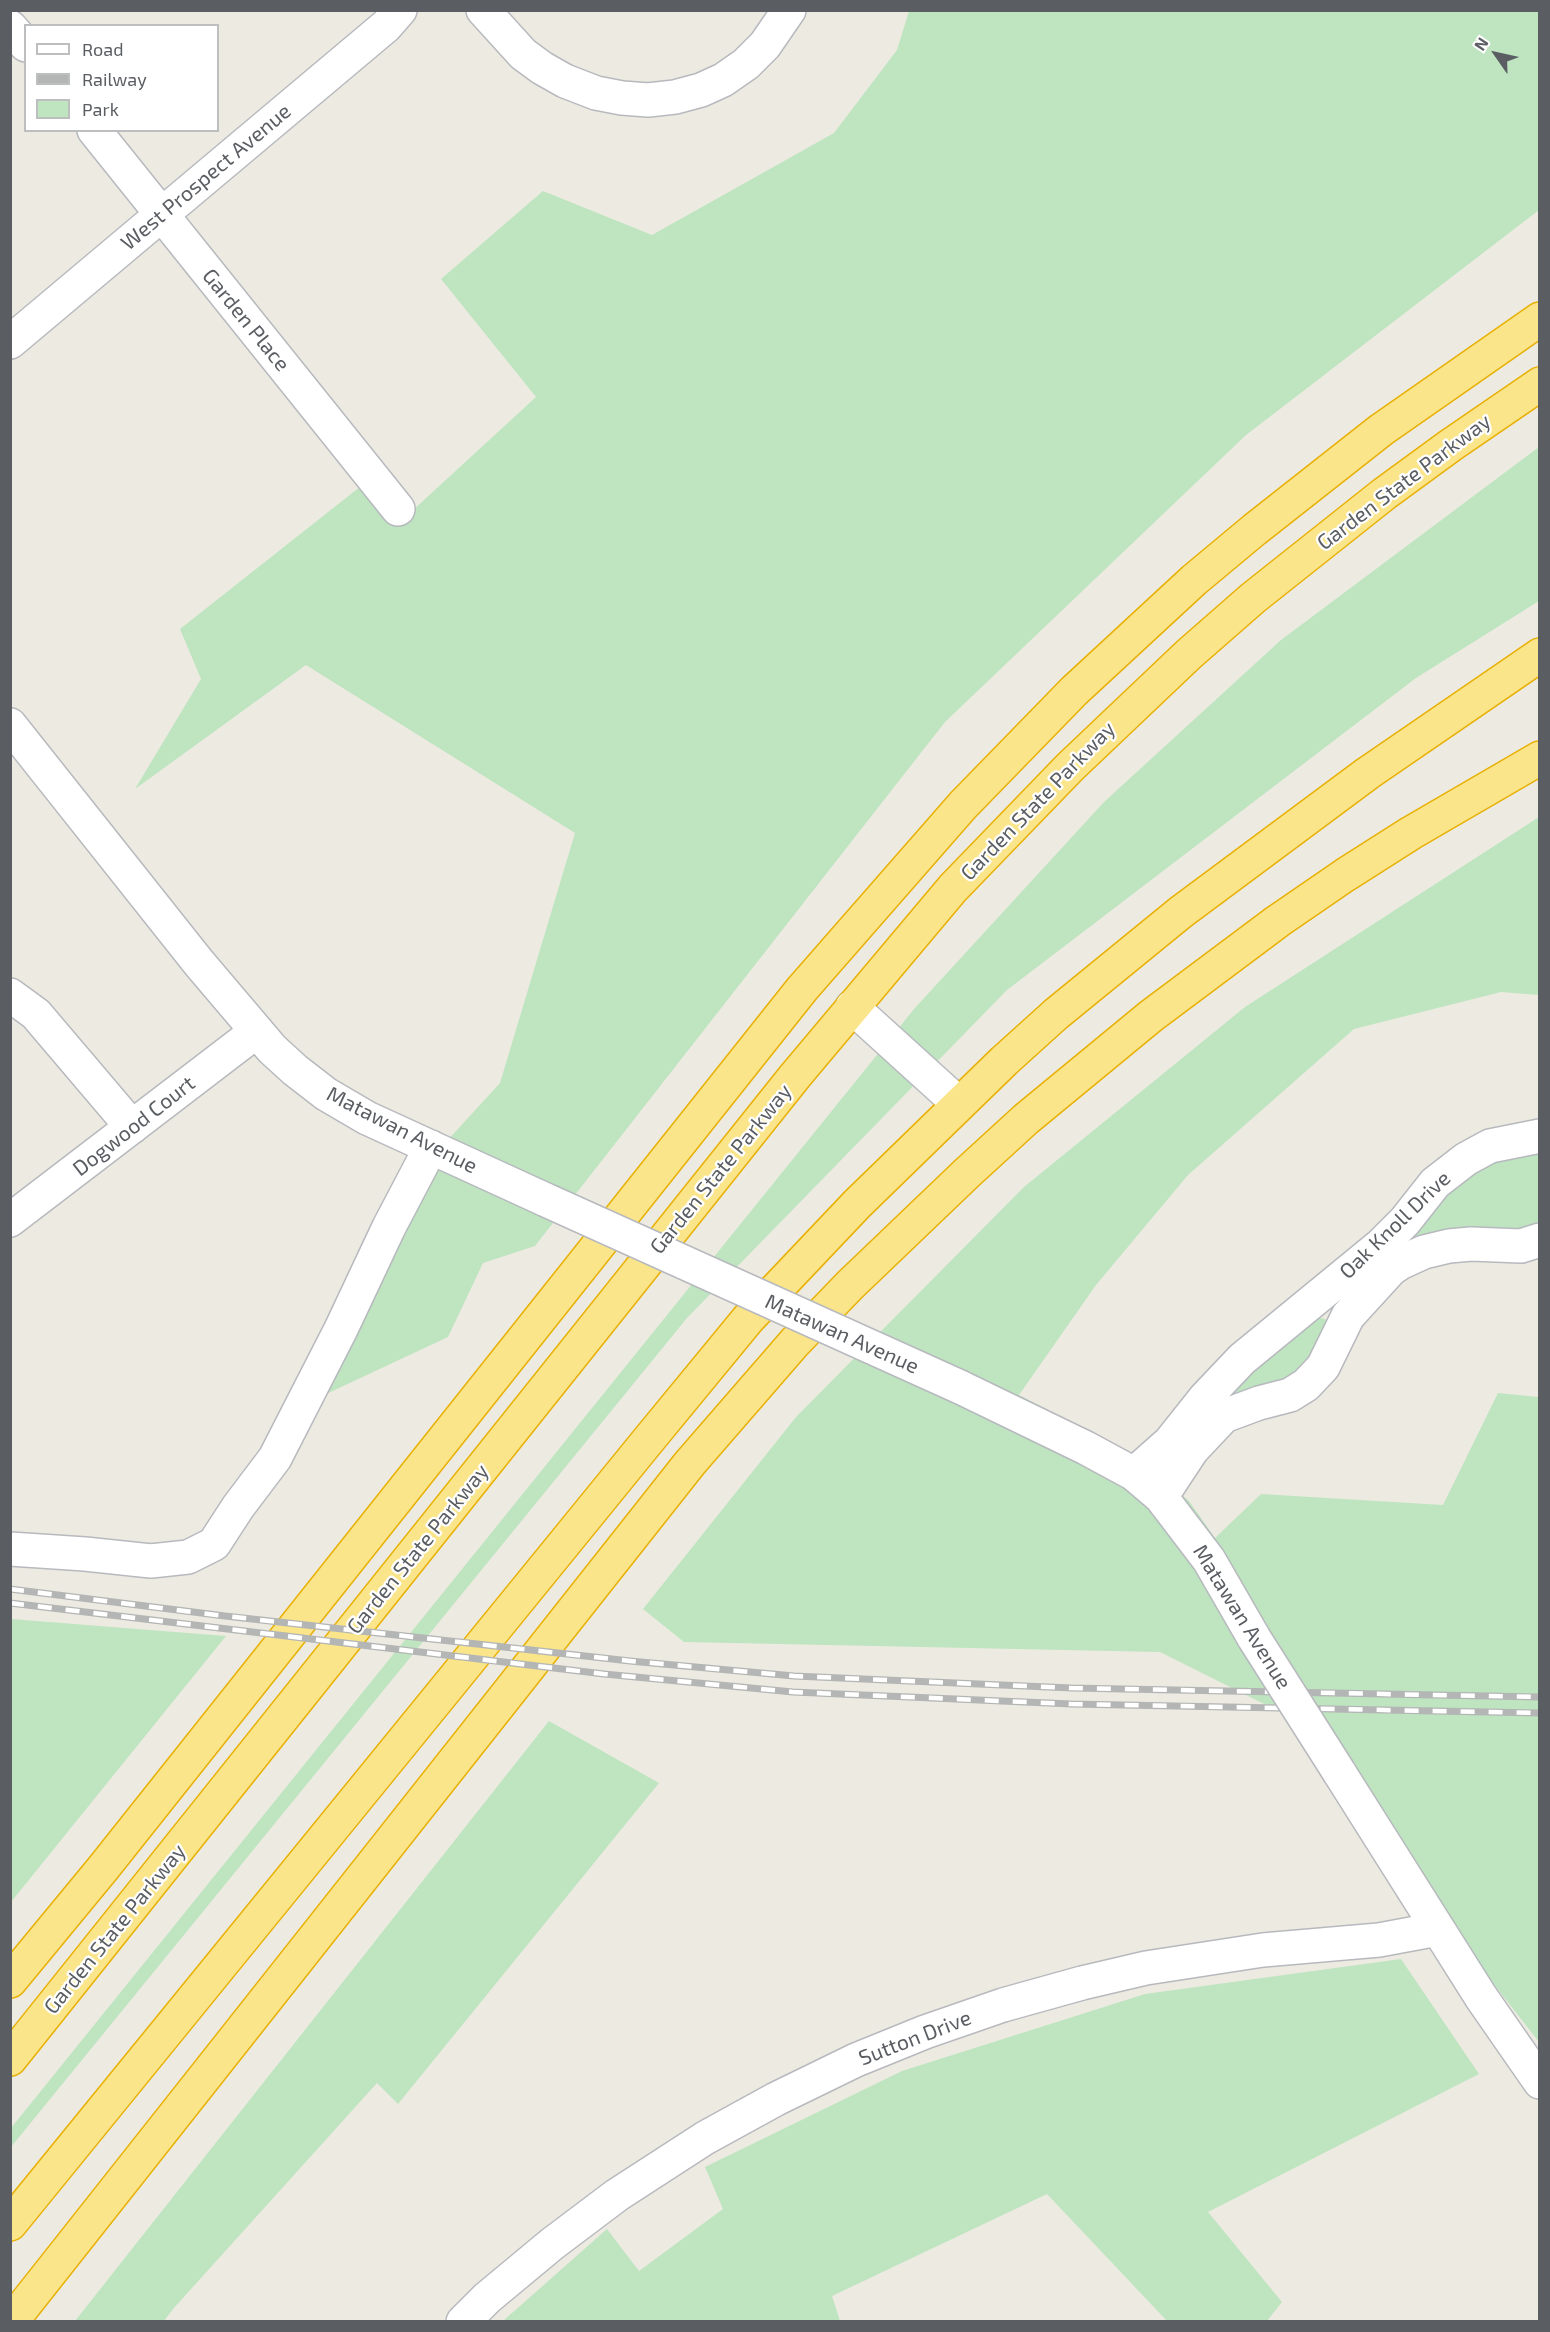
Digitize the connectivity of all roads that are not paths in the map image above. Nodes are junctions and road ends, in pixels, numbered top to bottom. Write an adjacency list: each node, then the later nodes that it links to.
1 (400, 10): 7 (street, West Prospect Avenue)
2 (483, 10): 3 (street)
3 (789, 10)
4 (10, 27): 5 (street)
5 (24, 43)
6 (96, 132): 7 (street, Garden Place)
7 (162, 215): 9 (street, West Prospect Avenue); 11 (street, Garden Place)
8 (1539, 319): 33 (highway)
9 (10, 342)
10 (1539, 384): 16 (highway, Garden State Parkway)
11 (398, 509)
12 (1539, 655): 18 (highway)
13 (10, 725): 17 (street, Matawan Avenue)
14 (1539, 758): 37 (highway)
15 (10, 995): 19 (street)
16 (852, 1007): 18 (street); 34 (highway, Garden State Parkway)
17 (257, 1031): 19 (street, Dogwood Court); 21 (street, Matawan Avenue)
18 (959, 1104): 36 (highway)
19 (132, 1127): 22 (street, Dogwood Court)
20 (1539, 1136): 24 (street, Oak Knoll Drive)
21 (432, 1147): 27 (street, Matawan Avenue, bridge); 29 (street)
22 (10, 1220)
23 (1539, 1240): 25 (street, Oak Knoll Drive)
24 (1321, 1296): 25 (street, Oak Knoll Drive); 26 (street, Oak Knoll Drive)
25 (1348, 1316): 26 (street, Oak Knoll Drive)
26 (1215, 1407): 27 (street, Oak Knoll Drive); 28 (street, Oak Knoll Drive)
27 (1134, 1474): 28 (street, Matawan Avenue)
28 (1161, 1497): 32 (street, Matawan Avenue, bridge)
29 (214, 1544): 30 (street); 31 (street)
30 (10, 1549)
31 (190, 1579)
32 (1438, 1929): 35 (street, Matawan Avenue); 38 (street, Sutton Drive)
33 (10, 1981)
34 (10, 2059)
35 (1539, 2082)
36 (10, 2224)
37 (11, 2322)
38 (463, 2322)

